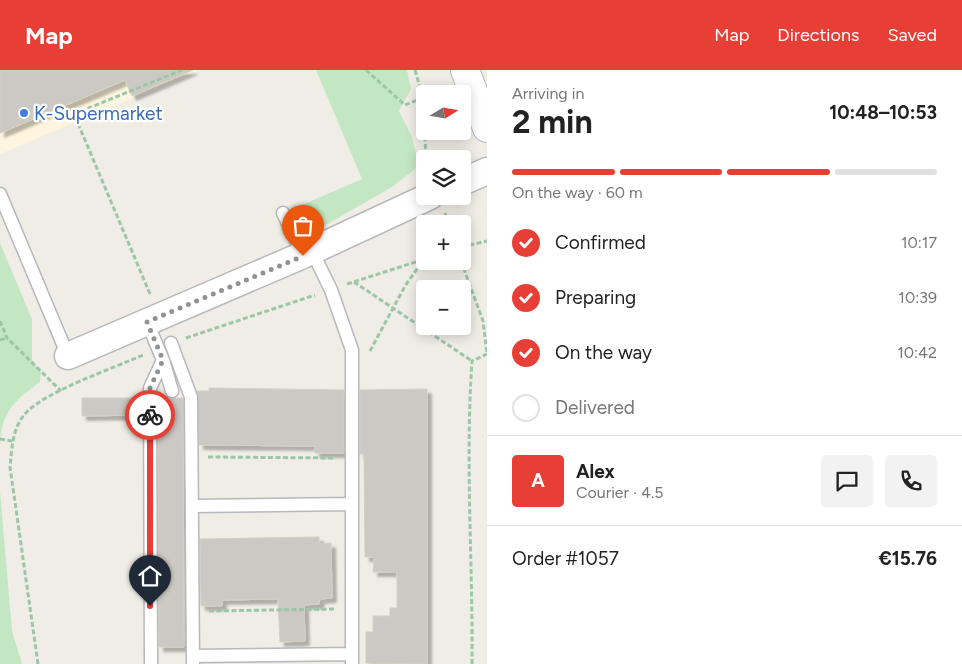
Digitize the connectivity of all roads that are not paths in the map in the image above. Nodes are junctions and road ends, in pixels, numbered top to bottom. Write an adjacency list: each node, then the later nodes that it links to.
1 (465, 70): 2 (street)
2 (487, 128)
3 (487, 171): 4 (street)
4 (471, 178)
5 (0, 194): 12 (lane)
6 (416, 203): 8 (street)
7 (283, 213): 8 (lane)
8 (308, 253): 9 (street); 14 (lane)
9 (153, 320): 11 (lane); 12 (street)
10 (170, 343): 15 (lane)
11 (160, 354): 13 (lane); 18 (lane)
12 (68, 356)
13 (172, 391)
14 (352, 504): 15 (lane); 16 (lane)
15 (192, 506): 17 (lane)
16 (352, 659): 17 (lane)
17 (193, 660)
18 (151, 664)

